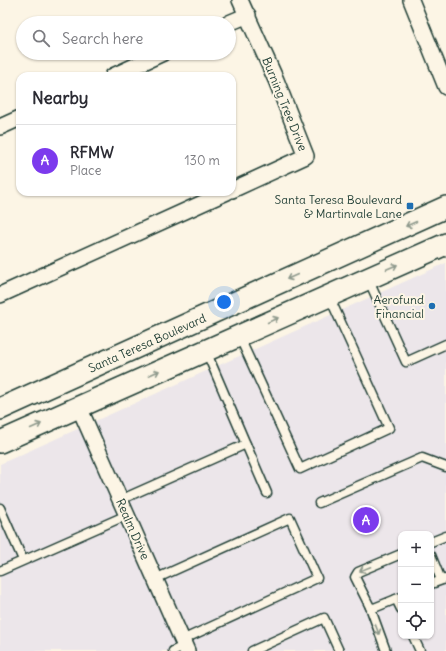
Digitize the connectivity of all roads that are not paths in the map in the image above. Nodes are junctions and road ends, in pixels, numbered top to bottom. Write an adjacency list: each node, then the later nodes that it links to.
1 (240, 0): 3 (street, Burning Tree Drive)
2 (411, 0): 7 (street)
3 (248, 15): 4 (street); 10 (street, Burning Tree Drive)
4 (236, 20)
5 (148, 60): 6 (street)
6 (122, 72)
7 (446, 87)
8 (16, 120): 9 (street)
9 (0, 127)
10 (236, 188)
11 (218, 196): 15 (street)
12 (446, 207): 21 (main road, Santa Teresa Boulevard, one-way to 21)
13 (446, 244): 14 (main road, one-way to 13)
14 (367, 278): 16 (main road); 18 (lane)
15 (0, 295)
16 (329, 295): 17 (main road, one-way to 16); 17 (lane)
17 (238, 335): 19 (main road)
18 (446, 344)
19 (206, 350): 20 (main road, one-way to 19); 23 (lane)
20 (79, 407): 22 (main road, one-way to 20); 26 (street, Realm Drive)
21 (0, 409)
22 (0, 442)
23 (246, 444): 25 (lane); 26 (lane)
24 (446, 467): 27 (lane)
25 (267, 493)
26 (120, 500): 29 (street, Realm Drive)
27 (319, 503)
28 (0, 508): 33 (lane)
29 (127, 514): 33 (lane); 36 (street, Realm Drive)
30 (446, 536): 31 (lane)
31 (434, 541)
32 (398, 555): 40 (lane, one-way to 40)
33 (23, 560): 35 (lane)
34 (434, 561): 37 (lane)
35 (0, 571)
36 (155, 579): 42 (street, Realm Drive); 42 (lane)
37 (444, 579): 38 (lane)
38 (434, 583)
39 (398, 598): 40 (lane)
40 (370, 607): 45 (lane, one-way to 45)
41 (414, 639): 46 (lane)
42 (182, 647)
43 (252, 651): 44 (lane)
44 (339, 651)
45 (386, 651)
46 (420, 651)

